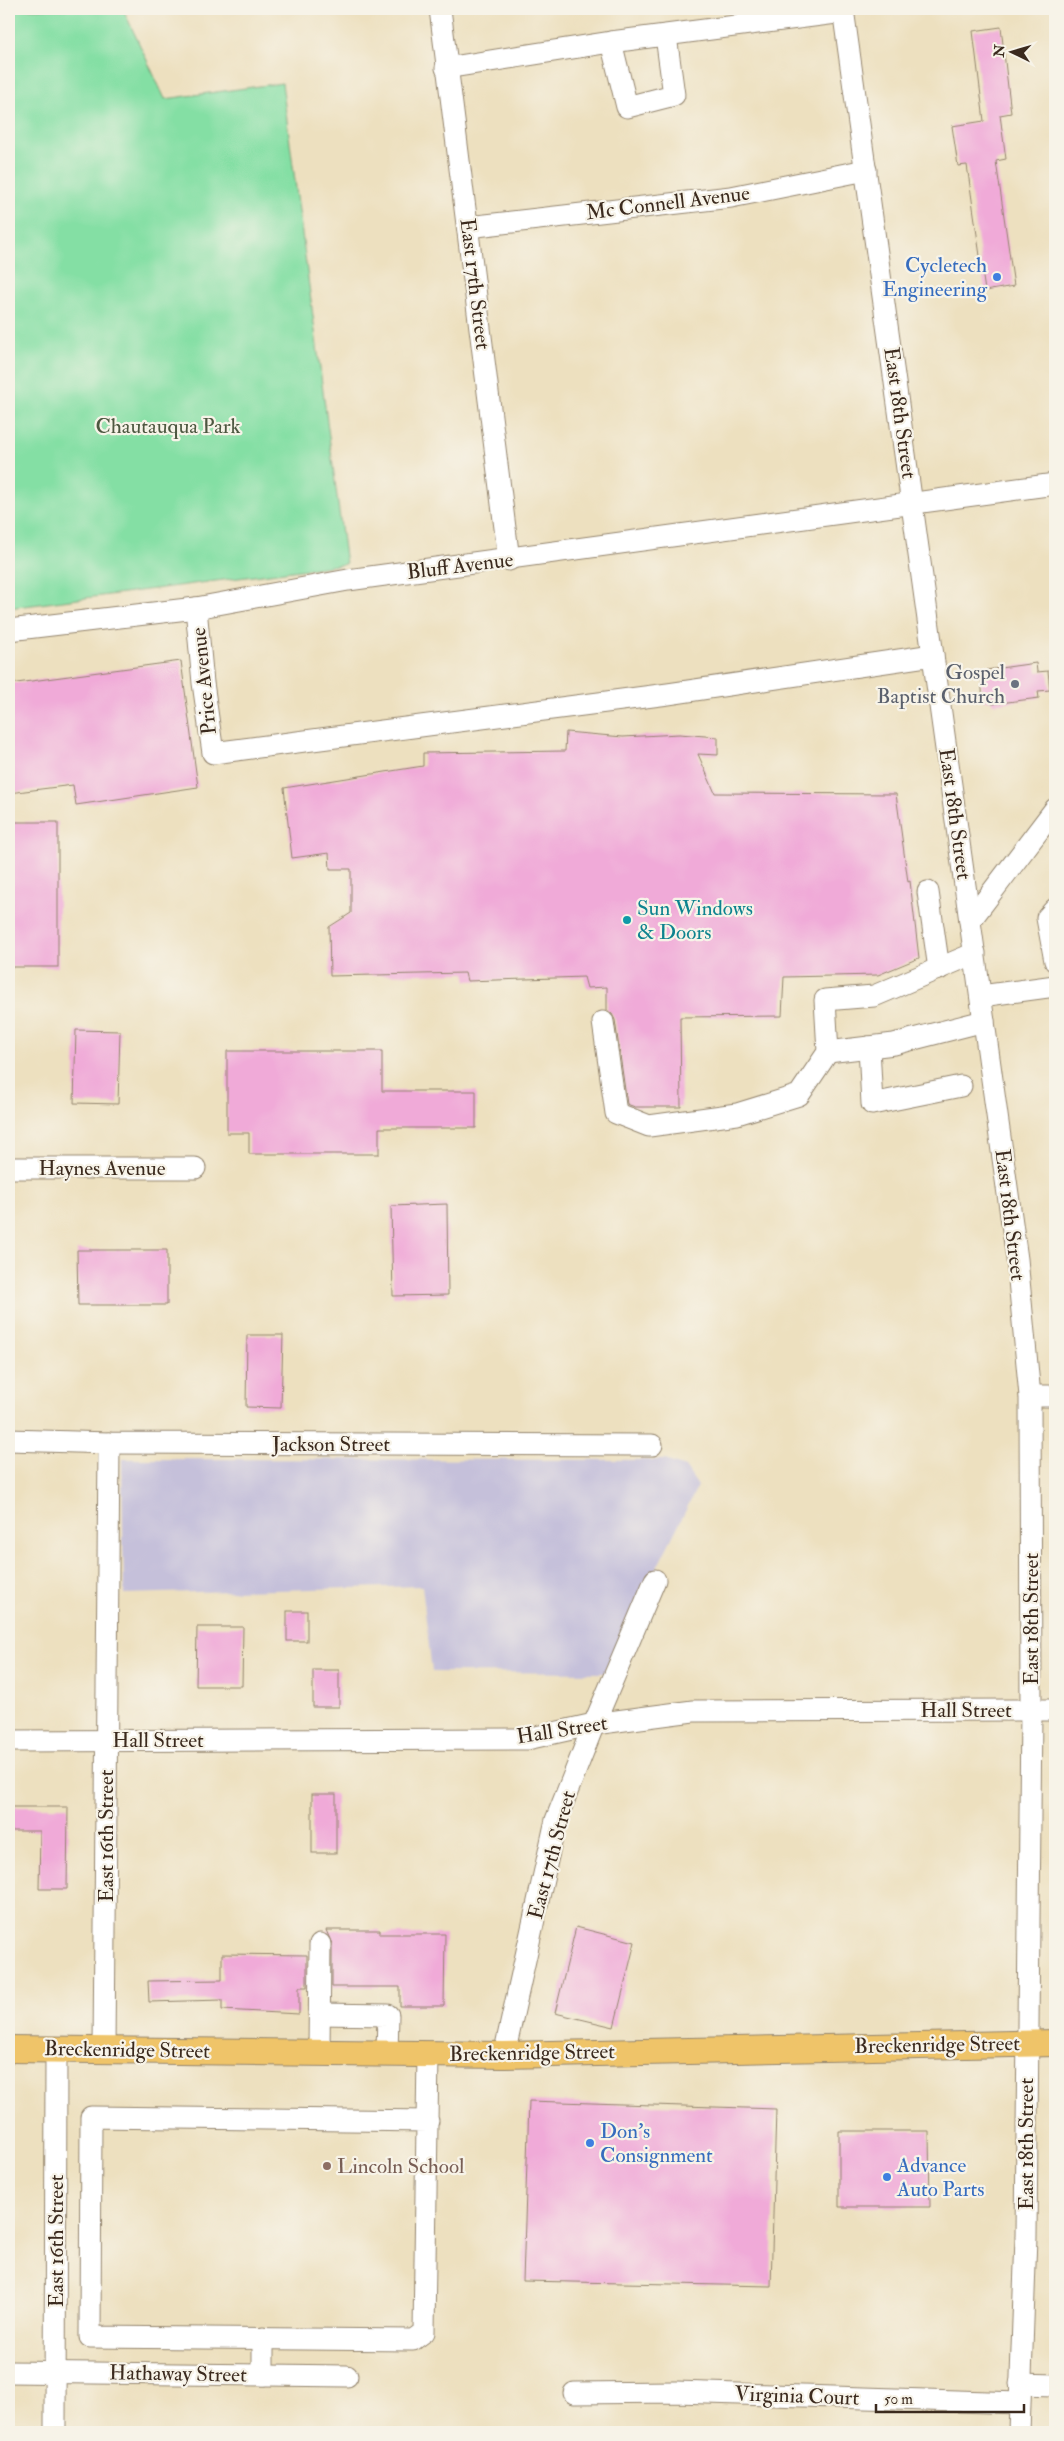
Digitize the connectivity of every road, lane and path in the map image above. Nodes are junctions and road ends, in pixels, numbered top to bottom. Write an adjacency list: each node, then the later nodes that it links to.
1 (440, 9): 5 (street, East 17th Street)
2 (844, 10): 3 (street); 6 (street, East 18th Street)
3 (666, 36): 4 (street); 4 (street)
4 (611, 42): 5 (street)
5 (446, 68): 7 (street, East 17th Street)
6 (866, 170): 7 (street, Mc Connell Avenue); 9 (street, East 18th Street)
7 (468, 227): 10 (street, East 17th Street)
8 (1055, 484): 9 (street, Bluff Avenue)
9 (912, 504): 10 (street, Bluff Avenue); 13 (street, East 18th Street)
10 (509, 560): 11 (street, Bluff Avenue)
11 (196, 608): 12 (street, Bluff Avenue); 13 (street, Price Avenue)
12 (9, 630)
13 (933, 655): 18 (street, East 18th Street)
14 (1055, 809): 15 (street)
15 (1049, 832): 18 (street)
16 (928, 892): 21 (street)
17 (1055, 909): 20 (street)
18 (970, 921): 19 (street, East 18th Street)
19 (975, 953): 21 (street); 23 (street, East 18th Street)
20 (1055, 961)
21 (939, 968): 27 (street)
22 (1055, 986): 23 (street)
23 (981, 996): 24 (street, East 18th Street)
24 (984, 1021): 26 (street); 31 (street, East 18th Street)
25 (602, 1022): 27 (street)
26 (869, 1047): 27 (street); 28 (street)
27 (828, 1052)
28 (961, 1086)
29 (9, 1168): 30 (street, Haynes Avenue)
30 (195, 1168)
31 (1030, 1396): 32 (street); 37 (street, East 18th Street)
32 (1055, 1396)
33 (9, 1440): 34 (street, Jackson Street)
34 (109, 1443): 35 (street, Jackson Street); 41 (street, East 16th Street)
35 (652, 1445)
36 (655, 1580): 39 (street, East 17th Street)
37 (1032, 1710): 38 (street, Hall Street); 39 (street, Hall Street); 44 (street, East 18th Street)
38 (1055, 1710)
39 (594, 1724): 41 (street, Hall Street); 52 (street, East 17th Street)
40 (9, 1741): 41 (street, Hall Street)
41 (107, 1741): 48 (street, East 16th Street)
42 (320, 1944): 43 (street)
43 (319, 2014): 49 (street); 50 (street)
44 (1026, 2043): 45 (main road, Breckenridge Street); 52 (main road, Breckenridge Street); 61 (street, East 18th Street)
45 (1055, 2043)
46 (9, 2049): 47 (main road, Breckenridge Street)
47 (56, 2050): 48 (main road, Breckenridge Street); 56 (street, East 16th Street)
48 (104, 2050): 49 (main road, Breckenridge Street)
49 (319, 2052): 50 (main road, Breckenridge Street)
50 (387, 2053): 51 (main road, Breckenridge Street)
51 (428, 2054): 52 (main road, Breckenridge Street); 53 (street)
52 (504, 2055)
53 (428, 2121): 54 (street); 54 (street)
54 (263, 2338): 57 (street)
55 (9, 2372): 56 (street, Hathaway Street)
56 (56, 2372): 57 (street, Hathaway Street); 62 (street, East 16th Street)
57 (263, 2375): 58 (street, Hathaway Street)
58 (347, 2376)
59 (1055, 2385): 61 (street)
60 (574, 2393): 61 (street, Virginia Court)
61 (1019, 2394): 63 (street, East 18th Street)
62 (55, 2432)
63 (1018, 2432)

